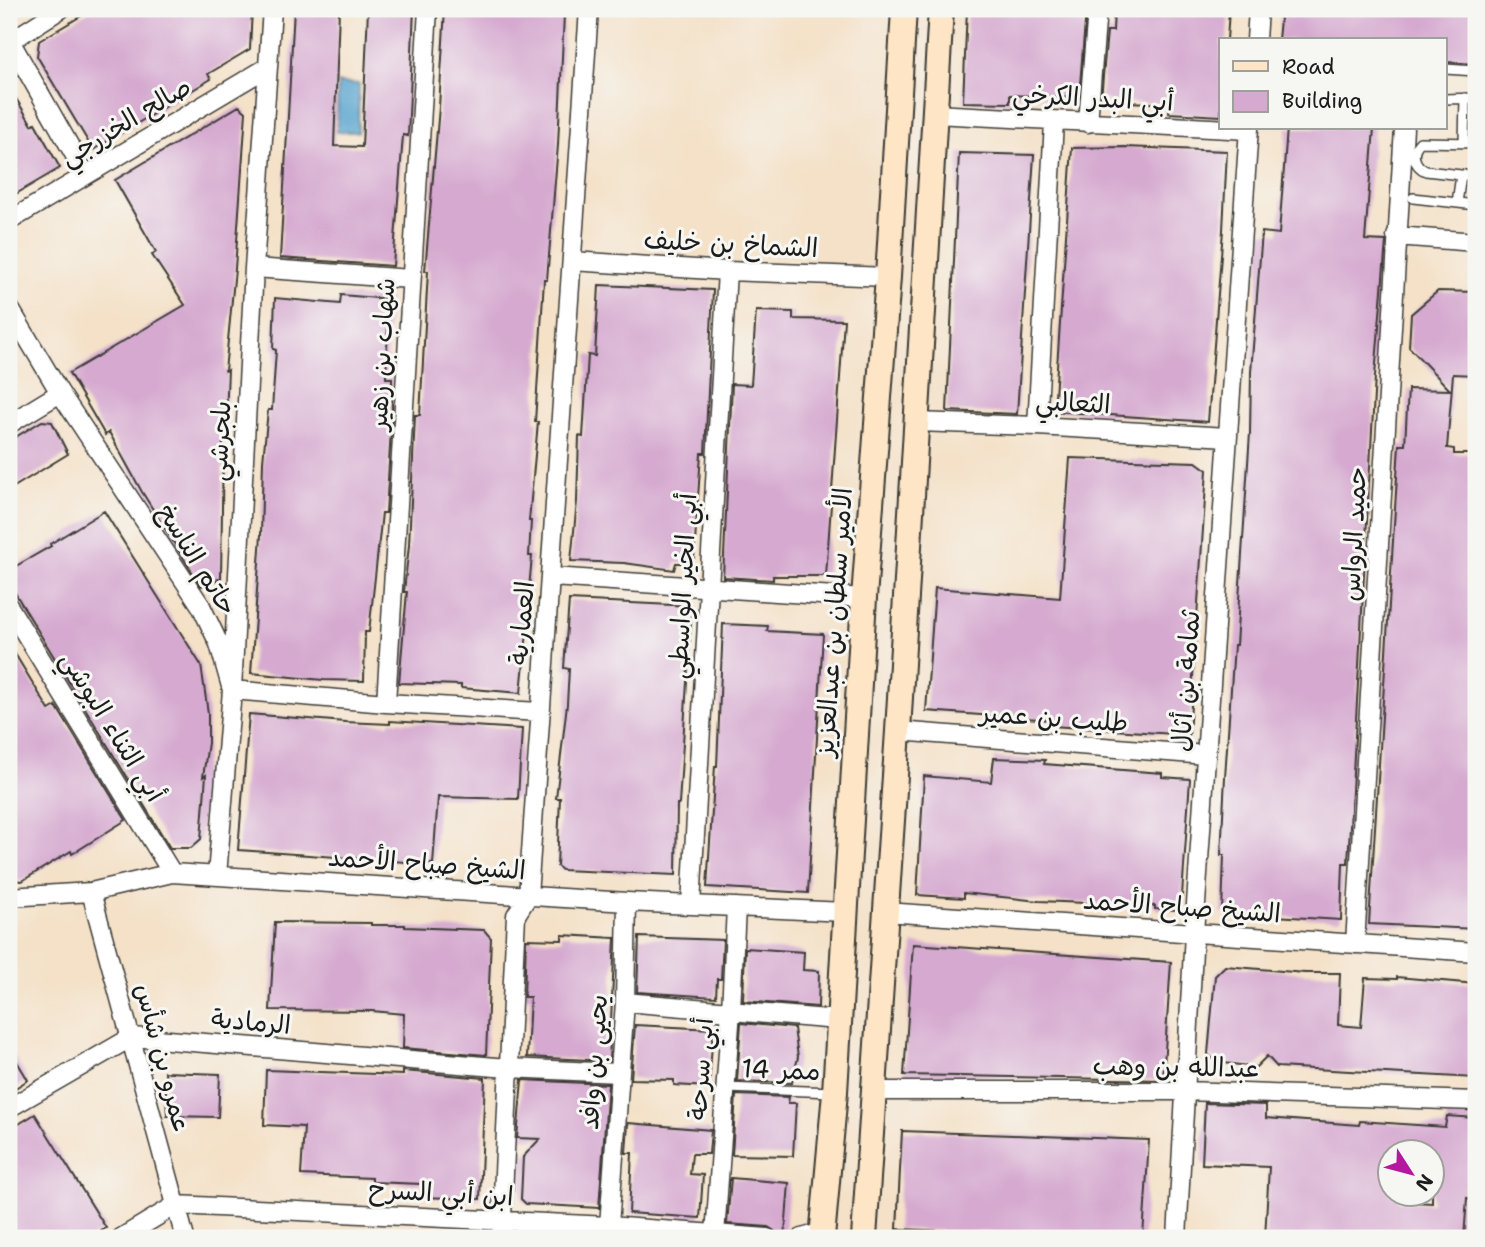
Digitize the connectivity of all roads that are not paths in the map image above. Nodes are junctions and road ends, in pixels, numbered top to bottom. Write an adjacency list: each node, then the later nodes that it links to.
1 (61, 9): 10 (street)
2 (272, 9): 11 (street, بلجرشي)
3 (428, 9): 38 (street, شهاب بن زهير)
4 (589, 9): 34 (street, العمارية)
5 (904, 9): 37 (street, الأمير سلطان بن عبدالعزيز)
6 (941, 9): 17 (street)
7 (1097, 9): 19 (street)
8 (1258, 9): 9 (street)
9 (1256, 38)
10 (9, 41): 25 (street)
11 (268, 67): 25 (street, صالح الخزرجي); 35 (street, بلجرشي)
12 (1446, 69): 13 (lane)
13 (1476, 71)
14 (1465, 98): 15 (lane); 16 (lane); 23 (lane)
15 (1446, 99)
16 (1476, 99)
17 (934, 114): 18 (street, أبي البدر الكرخي); 41 (street)
18 (1054, 122): 19 (street, أبي البدر الكرخي); 43 (street)
19 (1088, 123): 20 (street, أبي البدر الكرخي)
20 (1219, 128)
21 (1249, 130): 44 (street, ثمامة بن أثال)
22 (1404, 130): 32 (street, حميد الرواس)
23 (1464, 143): 24 (lane); 26 (lane)
24 (1476, 143)
25 (86, 174): 31 (street, صالح الخزرجي)
26 (1461, 175): 27 (lane); 29 (lane)
27 (1476, 175)
28 (1413, 198): 29 (lane)
29 (1457, 203): 30 (lane)
30 (1476, 205)
31 (9, 221)
32 (1396, 236): 33 (street); 65 (street, حميد الرواس)
33 (1476, 243)
34 (572, 261): 36 (street, الشماخ بن خليف); 45 (street, العمارية)
35 (254, 268): 38 (street); 49 (street, بلجرشي)
36 (727, 271): 37 (street, الشماخ بن خليف); 46 (street, أبي الخير الواسطي)
37 (888, 277): 47 (street, الأمير سلطان بن عبدالعزيز)
38 (411, 279): 50 (street, شهاب بن زهير)
39 (9, 307): 40 (street, حاتم الناسخ)
40 (60, 393): 42 (street); 49 (street, حاتم الناسخ)
41 (916, 422): 43 (street, الثعالبي); 52 (street)
42 (9, 424)
43 (1037, 426): 44 (street, الثعالبي)
44 (1228, 437): 53 (street, ثمامة بن أثال)
45 (552, 577): 46 (street); 51 (street, العمارية)
46 (708, 588): 47 (street); 60 (street, أبي الخير الواسطي)
47 (864, 597): 62 (street, الأمير سلطان بن عبدالعزيز)
48 (9, 607): 54 (street, أبي الثناء البوشي)
49 (232, 690): 50 (street); 55 (street, بلجرشي)
50 (386, 703): 51 (street)
51 (540, 712): 57 (street, العمارية)
52 (898, 731): 53 (street, طليب بن عمير); 63 (street)
53 (1206, 755): 64 (street, ثمامة بن أثال)
54 (172, 873): 55 (street, الشيخ صباح الأحمد); 56 (street, الشيخ صباح الأحمد)
55 (217, 876): 57 (street, الشيخ صباح الأحمد)
56 (91, 892): 58 (street, الشيخ صباح الأحمد); 70 (street, عمرو بن شأس)
57 (528, 896): 59 (street, الشيخ صباح الأحمد); 71 (street, العمارية)
58 (9, 897)
59 (627, 902): 60 (street, الشيخ صباح الأحمد); 67 (street, يحيى بن وافد)
60 (691, 905): 61 (street, الشيخ صباح الأحمد)
61 (736, 907): 62 (street, الشيخ صباح الأحمد); 68 (street, أبي سرحة)
62 (845, 912): 69 (street, الأمير سلطان بن عبدالعزيز)
63 (885, 912): 64 (street, الشيخ صباح الأحمد); 74 (street)
64 (1194, 933): 65 (street, الشيخ صباح الأحمد); 75 (street, ثمامة بن أثال)
65 (1356, 944): 66 (street, الشيخ صباح الأحمد)
66 (1476, 952)
67 (625, 1002): 68 (street); 72 (street, يحيى بن وافد)
68 (731, 1010): 69 (street); 73 (street, أبي سرحة)
69 (838, 1020): 76 (street, الأمير سلطان بن عبدالعزيز)
70 (132, 1037): 71 (street, الرمادية); 78 (street); 79 (street, عمرو بن شأس)
71 (508, 1068): 72 (street, الرمادية); 81 (street, العمارية)
72 (618, 1073): 80 (street, يحيى بن وافد)
73 (726, 1088): 76 (lane, ممر 14); 82 (street, أبي سرحة)
74 (875, 1091): 75 (street, عبدالله بن وهب); 87 (street)
75 (1185, 1091): 77 (street, عبدالله بن وهب); 88 (street, ثمامة بن أثال)
76 (835, 1092): 83 (street, الأمير سلطان بن عبدالعزيز)
77 (1476, 1101)
78 (9, 1108)
79 (176, 1205): 81 (street, ابن أبي السرح); 84 (street); 85 (street, عمرو بن شأس)
80 (609, 1226): 81 (street, ابن أبي السرح); 82 (street, ابن أبي السرح)
81 (501, 1230)
82 (715, 1235): 86 (street, ابن أبي السرح)
83 (816, 1236)
84 (121, 1238)
85 (185, 1238)
86 (767, 1238)
87 (864, 1238)
88 (1177, 1238)

